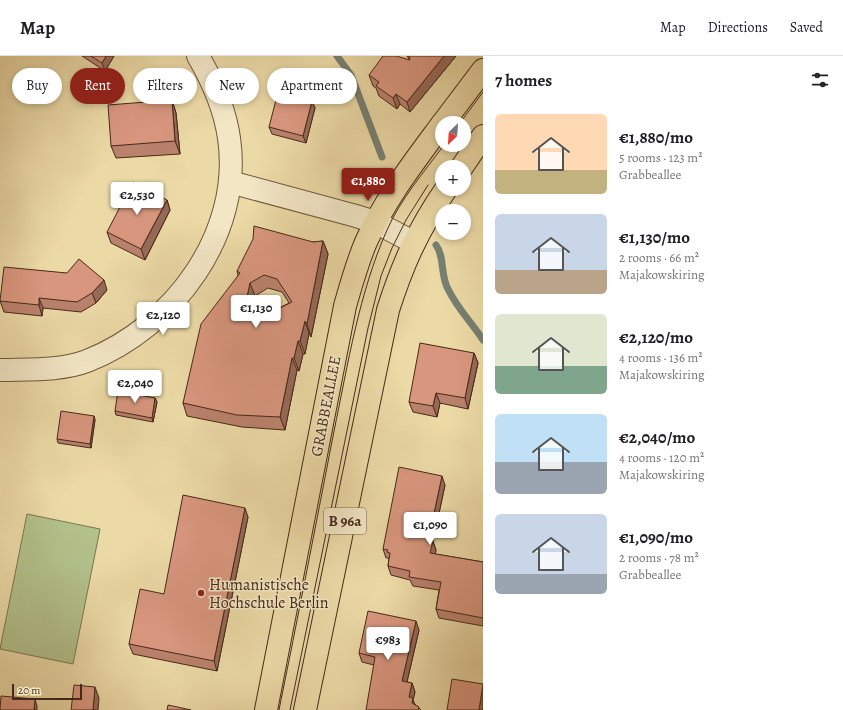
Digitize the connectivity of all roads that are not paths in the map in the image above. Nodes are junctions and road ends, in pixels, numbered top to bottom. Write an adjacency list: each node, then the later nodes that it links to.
1 (198, 56): 7 (street)
2 (483, 70): 3 (main road, GRABBEALLEE / B 96a)
3 (448, 116)
4 (435, 133): 9 (main road, GRABBEALLEE / B 96a)
5 (483, 136): 6 (main road)
6 (467, 160)
7 (230, 182): 9 (street); 11 (street)
8 (441, 196): 10 (main road, B 96a)
9 (375, 222): 10 (street); 12 (main road, GRABBEALLEE / B 96a)
10 (413, 242): 13 (main road, B 96a)
11 (0, 370)
12 (266, 710)
13 (305, 710)

